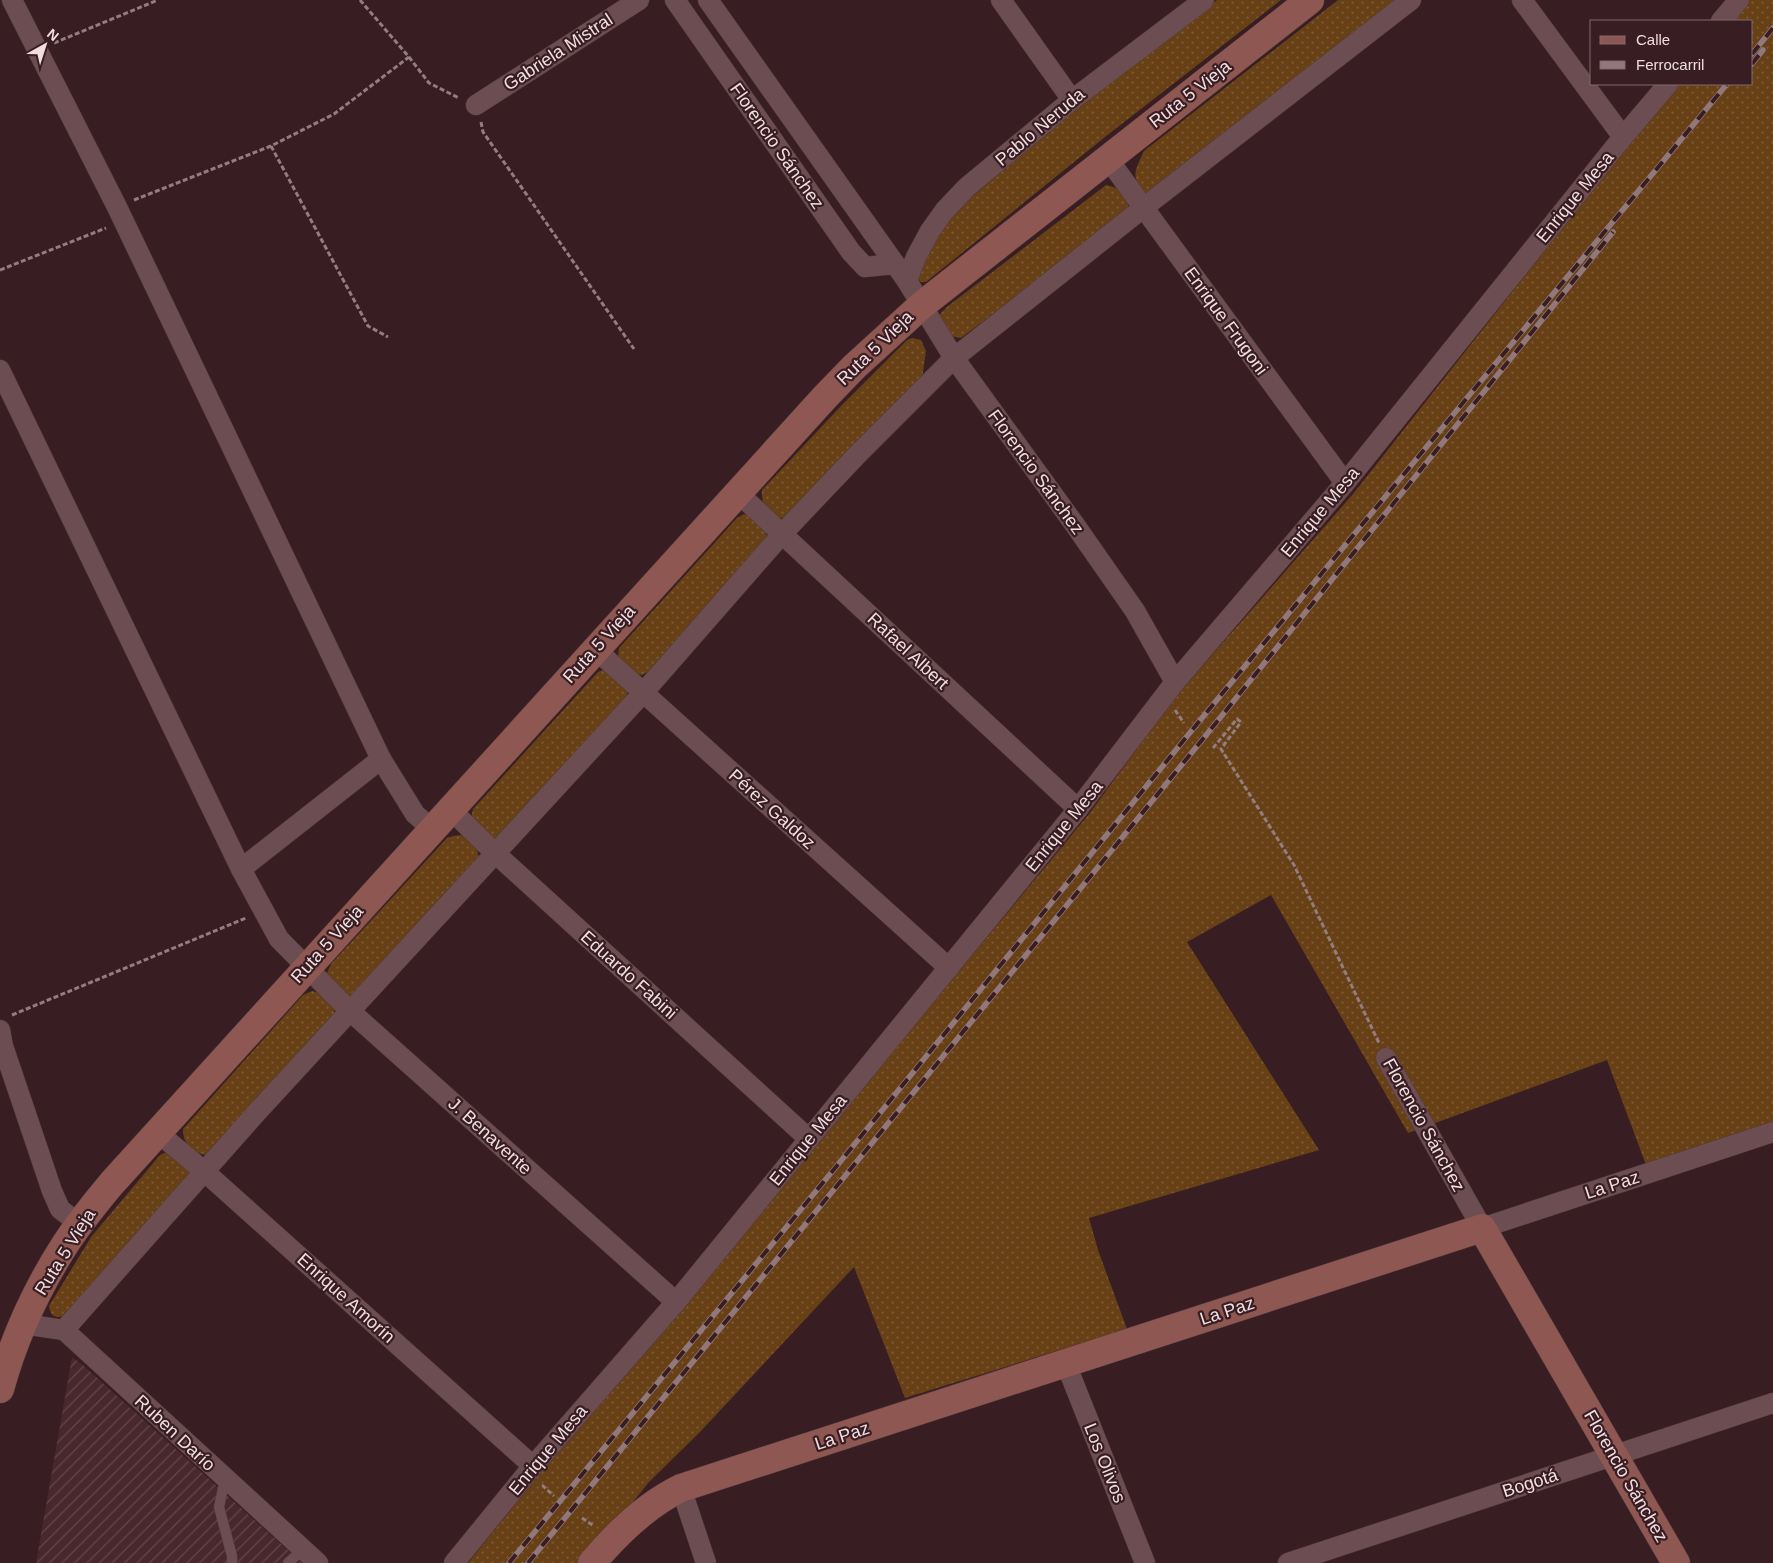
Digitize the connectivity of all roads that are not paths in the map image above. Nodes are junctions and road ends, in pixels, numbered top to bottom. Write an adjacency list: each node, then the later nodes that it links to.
1 (12, 0): 29 (street)
2 (639, 0): 14 (street, Gabriela Mistral)
3 (675, 0): 18 (street, Florencio Sánchez)
4 (708, 0): 18 (street, Florencio Sánchez)
5 (1001, 0): 13 (street)
6 (1204, 0): 13 (street, Pablo Neruda)
7 (1310, 0): 16 (street, Ruta 5 Vieja)
8 (1411, 0): 17 (street)
9 (1522, 0): 15 (street)
10 (1739, 0): 11 (street)
11 (1722, 20)
12 (1667, 85): 15 (street, Enrique Mesa)
13 (1072, 100): 19 (street, Pablo Neruda)
14 (476, 105)
15 (1623, 137): 23 (street, Enrique Mesa)
16 (1108, 159): 17 (street, Enrique Frugoni); 20 (street, Ruta 5 Vieja)
17 (1143, 208): 21 (street); 23 (street, Enrique Frugoni)
18 (895, 264): 19 (street, Florencio Sánchez)
19 (907, 282): 20 (street, Florencio Sánchez)
20 (922, 304): 21 (street, Florencio Sánchez); 24 (street, Ruta 5 Vieja)
21 (954, 358): 25 (street); 27 (street, Florencio Sánchez)
22 (0, 370): 34 (street, J. Benavente)
23 (1345, 483): 27 (street, Enrique Mesa)
24 (738, 492): 25 (street, Rafael Albert); 26 (street, Ruta 5 Vieja)
25 (782, 534): 28 (street); 31 (street, Rafael Albert)
26 (595, 649): 28 (street, Pérez Galdoz); 30 (street, Ruta 5 Vieja)
27 (1175, 682): 31 (street, Enrique Mesa)
28 (643, 693): 33 (street); 36 (street, Pérez Galdoz)
29 (381, 759): 32 (street); 34 (street)
30 (450, 809): 32 (street, Ruta 5 Vieja); 33 (street, Eduardo Fabini)
31 (1078, 809): 36 (street, Enrique Mesa)
32 (432, 829): 35 (street, Ruta 5 Vieja)
33 (495, 853): 37 (street); 42 (street, Eduardo Fabini)
34 (241, 869): 35 (street, J. Benavente)
35 (306, 967): 37 (street, J. Benavente); 40 (street, Ruta 5 Vieja)
36 (949, 968): 42 (street, Enrique Mesa)
37 (350, 1011): 43 (street); 46 (street, J. Benavente)
38 (3, 1035): 44 (street)
39 (1386, 1058): 45 (street, Florencio Sánchez)
40 (157, 1132): 43 (street, Enrique Amorín); 44 (street, Ruta 5 Vieja)
41 (1773, 1132): 45 (street, La Paz)
42 (810, 1139): 46 (street, Enrique Mesa)
43 (205, 1172): 48 (street); 53 (street, Enrique Amorín)
44 (79, 1224): 47 (street, Ruta 5 Vieja)
45 (1482, 1228): 49 (street, La Paz); 52 (street, Florencio Sánchez)
46 (676, 1302): 53 (street, Enrique Mesa)
47 (23, 1324): 48 (street); 50 (street, Ruta 5 Vieja)
48 (64, 1330): 54 (street, Ruben Darío)
49 (1066, 1364): 55 (street, La Paz); 62 (street, Los Olivos)
50 (0, 1389)
51 (1773, 1403): 52 (street, Bogotá)
52 (1615, 1456): 63 (street, Bogotá); 64 (street, Florencio Sánchez)
53 (533, 1466): 59 (street, Enrique Mesa)
54 (226, 1479): 56 (street, Ruben Darío); 57 (lane)
55 (681, 1488): 60 (street, La Paz); 61 (street)
56 (295, 1556): 58 (street, Ruben Darío)
57 (232, 1563)
58 (318, 1563)
59 (454, 1563)
60 (592, 1563)
61 (706, 1563)
62 (1145, 1563)
63 (1288, 1563)
64 (1676, 1563)

